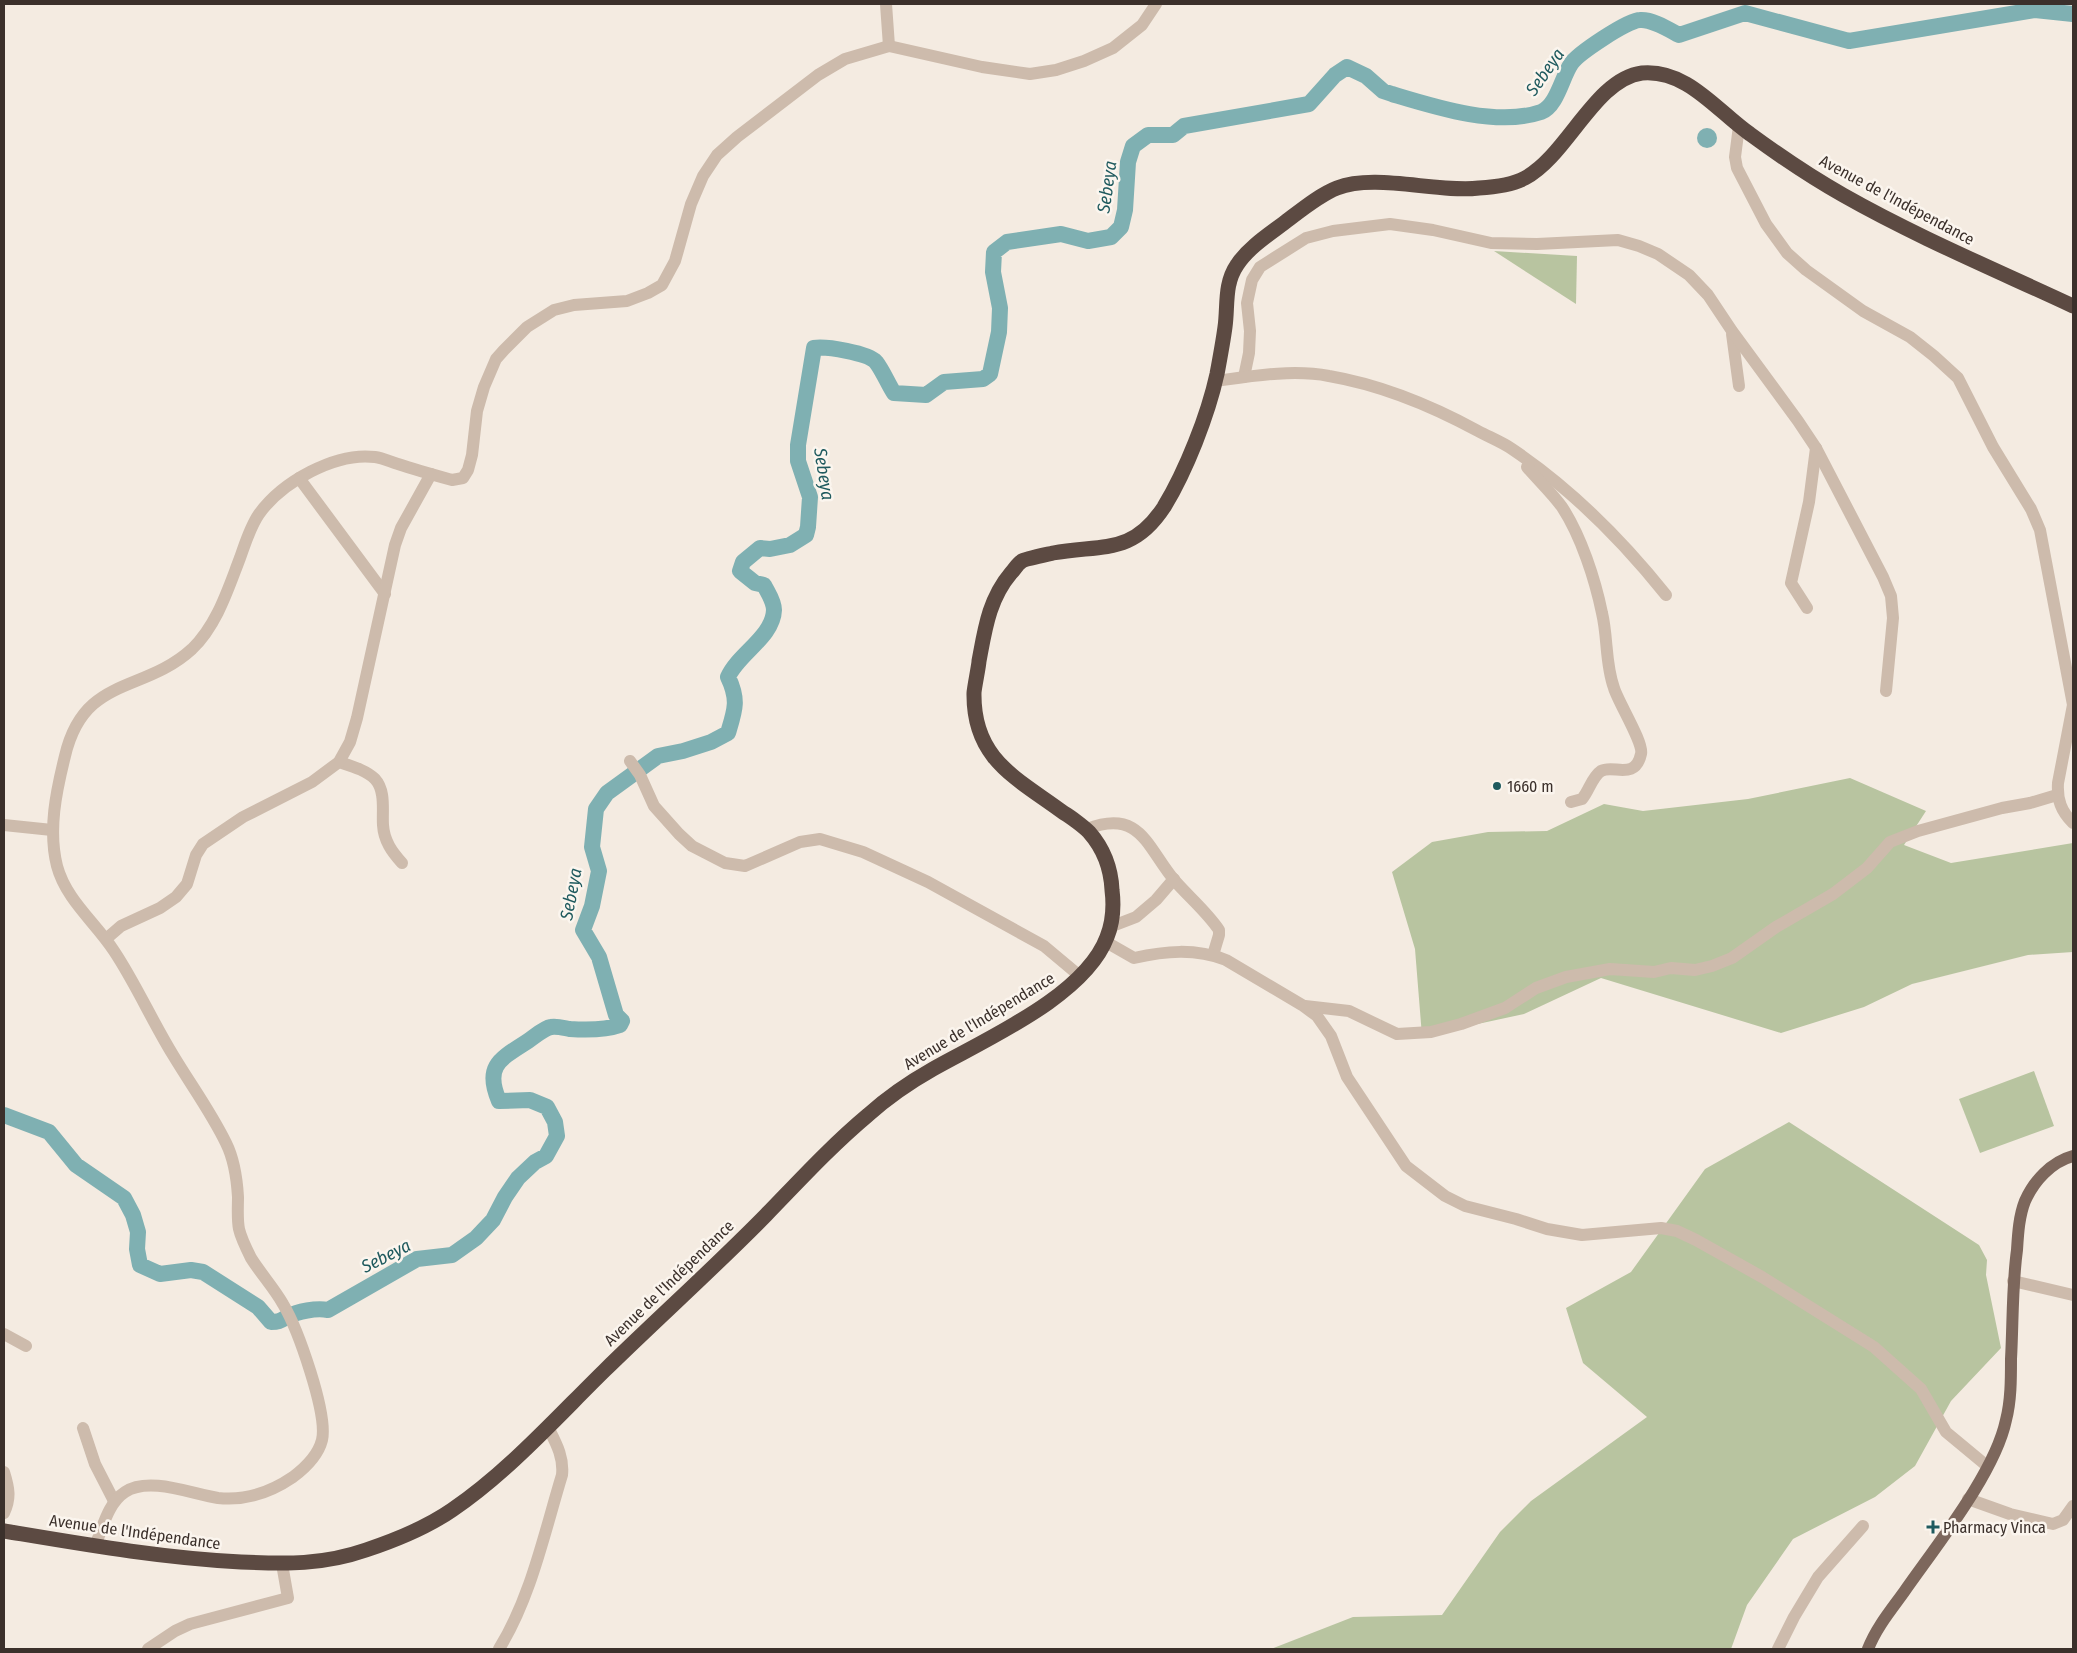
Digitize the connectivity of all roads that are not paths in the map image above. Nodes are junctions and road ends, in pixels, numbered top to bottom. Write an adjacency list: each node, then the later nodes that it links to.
1 (886, 4): 3 (street)
2 (1156, 4): 3 (street)
3 (889, 46): 12 (street)
4 (1739, 126): 5 (highway, Avenue de l'Indépendance); 8 (highway, Avenue de l'Indépendance); 20 (street)
5 (2073, 306)
6 (1732, 331): 7 (street); 9 (street); 11 (street)
7 (1244, 377): 8 (street); 10 (street)
8 (1216, 381): 24 (highway, Avenue de l'Indépendance)
9 (1739, 386)
10 (1511, 448): 15 (street); 21 (street)
11 (1816, 448): 16 (street); 17 (street)
12 (431, 474): 13 (street); 14 (street)
13 (299, 478): 14 (street); 25 (street)
14 (385, 594): 18 (street)
15 (1666, 595)
16 (1807, 608)
17 (1886, 691)
18 (340, 762): 26 (street); 29 (street)
19 (635, 768): 31 (street)
20 (2057, 795): 22 (street); 32 (street)
21 (1571, 802)
22 (2073, 823)
23 (4, 825): 25 (street)
24 (1087, 829): 27 (street); 28 (highway, Avenue de l'Indépendance)
25 (52, 830): 29 (street)
26 (402, 863)
27 (1174, 879): 28 (street); 30 (street)
28 (1108, 934): 30 (street); 31 (highway, Avenue de l'Indépendance)
29 (106, 939): 43 (street)
30 (1212, 955): 32 (street)
31 (1082, 977): 38 (highway, Avenue de l'Indépendance)
32 (1302, 1005): 40 (street)
33 (2073, 1156): 34 (main road)
34 (2013, 1282): 35 (street); 40 (main road)
35 (2073, 1295)
36 (4, 1334): 37 (street)
37 (26, 1346)
38 (548, 1427): 49 (highway, Avenue de l'Indépendance); 51 (street)
39 (83, 1428): 43 (street)
40 (1988, 1466): 42 (main road)
41 (4, 1472): 45 (street)
42 (1968, 1499): 44 (street); 53 (main road)
43 (114, 1501): 48 (street)
44 (2073, 1506)
45 (4, 1513)
46 (1863, 1526): 52 (street)
47 (4, 1531): 48 (highway, Avenue de l'Indépendance)
48 (95, 1546): 49 (highway, Avenue de l'Indépendance)
49 (282, 1564): 50 (street)
50 (148, 1649)
51 (499, 1649)
52 (1778, 1649)
53 (1868, 1649)

